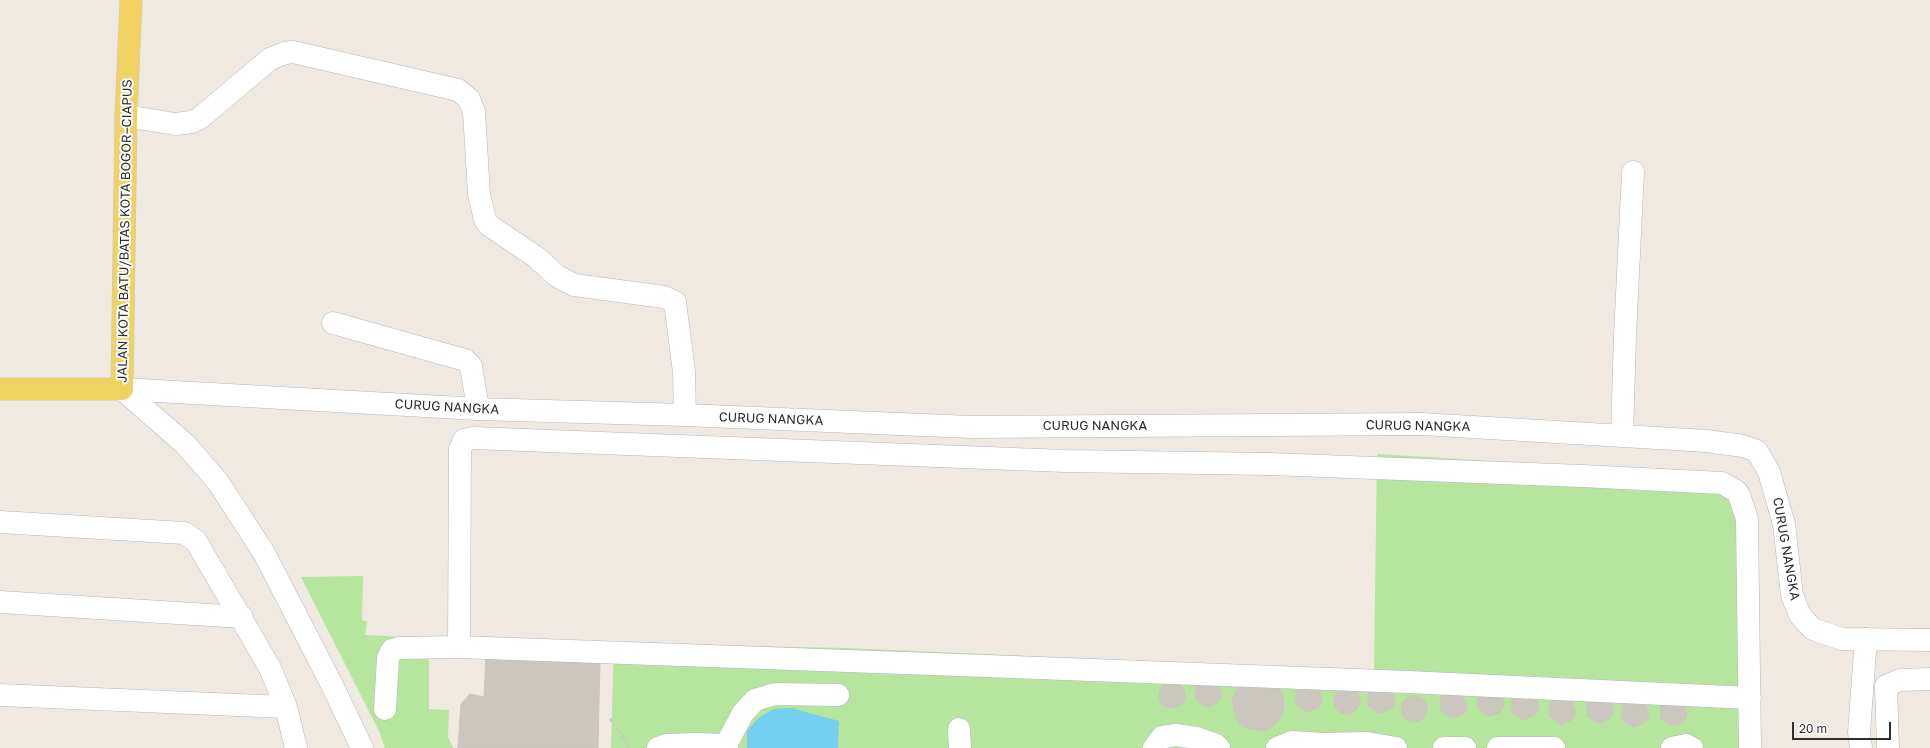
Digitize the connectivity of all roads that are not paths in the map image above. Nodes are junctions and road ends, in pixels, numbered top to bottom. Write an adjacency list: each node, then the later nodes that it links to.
1 (131, 0): 2 (main road, JALAN KOTA BATU/BATAS KOTA BOGOR–CIAPUS)
2 (126, 116): 6 (main road, JALAN KOTA BATU/BATAS KOTA BOGOR–CIAPUS); 8 (street)
3 (1633, 172): 9 (street)
4 (333, 323): 7 (street)
5 (0, 389): 6 (main road, JALAN KOTA BATU/BATAS KOTA BOGOR–CIAPUS)
6 (122, 389): 7 (street, CURUG NANGKA); 24 (street)
7 (478, 409): 8 (street, CURUG NANGKA)
8 (685, 415): 9 (street, CURUG NANGKA)
9 (1622, 436): 13 (street, CURUG NANGKA)
10 (0, 522): 12 (street)
11 (0, 602): 12 (street)
12 (242, 617): 20 (street)
13 (1866, 639): 14 (street, CURUG NANGKA); 37 (street)
14 (1930, 640)
15 (459, 647): 19 (street); 19 (street); 21 (street)
16 (1930, 679): 38 (street)
17 (0, 695): 20 (street)
18 (838, 695): 22 (street)
19 (1750, 698): 36 (street)
20 (286, 707): 23 (street)
21 (385, 708)
22 (726, 746): 25 (street)
23 (296, 748)
24 (362, 748)
25 (658, 748)
26 (1154, 748): 27 (street)
27 (1219, 748)
28 (1276, 748): 29 (street)
29 (1396, 748)
30 (1444, 748): 31 (street)
31 (1465, 748)
32 (1498, 748): 33 (street)
33 (1549, 748)
34 (1672, 748): 35 (street)
35 (1692, 748)
36 (1750, 748)
37 (1861, 748)
38 (1888, 748)

